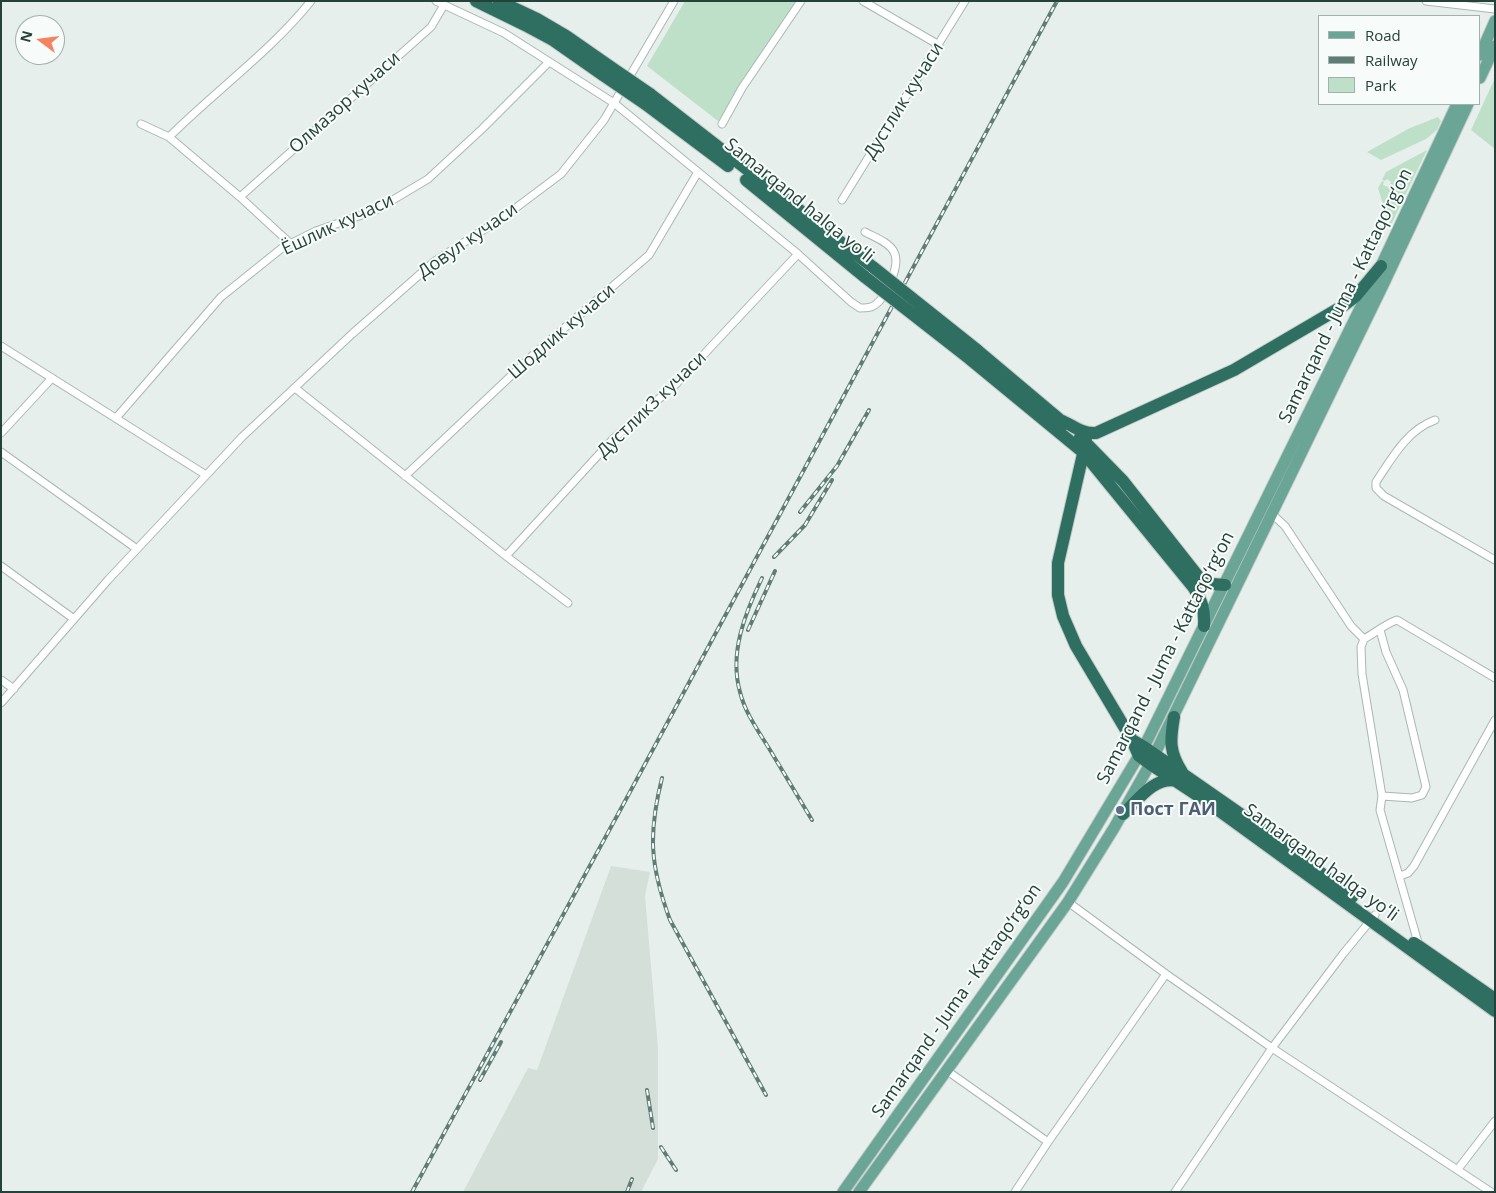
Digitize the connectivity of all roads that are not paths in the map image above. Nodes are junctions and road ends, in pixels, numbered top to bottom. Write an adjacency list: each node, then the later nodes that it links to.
1 (311, 1): 24 (street)
2 (436, 1): 10 (street)
3 (476, 1): 17 (highway, Samarqand halqa yoʻli)
4 (499, 1): 17 (highway, Samarqand halqa yoʻli)
5 (674, 1): 19 (street, Довул кучаси)
6 (801, 1): 23 (street)
7 (863, 1): 13 (street)
8 (965, 1): 13 (street, Дустлик кучаси)
9 (1426, 1): 11 (street)
10 (444, 5): 16 (street); 26 (street, Олмазор кучаси)
11 (1495, 9)
12 (1495, 21): 15 (main road)
13 (939, 45): 27 (street, Дустлик кучаси)
14 (1495, 46): 18 (main road)
15 (1481, 53)
16 (549, 62): 19 (street); 29 (street, Ёшлик кучаси)
17 (608, 72): 33 (highway, Samarqand halqa yoʻli, bridge)
18 (1481, 76)
19 (614, 104): 25 (street); 35 (street, Довул кучаси)
20 (1457, 105): 31 (main road, Samarqand - Juma - Kattaqo‘rg‘on)
21 (1468, 105): 46 (main road, Samarqand - Juma - Kattaqo‘rg‘on)
22 (141, 124): 24 (street)
23 (722, 124)
24 (169, 137): 26 (street)
25 (698, 172): 30 (street); 44 (street, Шодлик кучаси)
26 (240, 197): 29 (street)
27 (842, 200)
28 (865, 232): 30 (street)
29 (292, 244): 36 (street, Ёшлик кучаси)
30 (798, 254): 48 (street, Дустлик3 кучаси)
31 (1381, 266): 37 (highway); 51 (main road, Samarqand - Juma - Kattaqo‘rg‘on)
32 (1, 346): 34 (street)
33 (973, 354): 37 (highway, Samarqand halqa yoʻli); 40 (highway, Samarqand halqa yoʻli)
34 (52, 378): 36 (street); 39 (street)
35 (295, 388): 43 (street, Довул кучаси); 44 (street)
36 (116, 418): 43 (street)
37 (1060, 420): 41 (highway, Samarqand halqa yoʻli)
38 (1435, 420): 49 (street)
39 (1, 433)
40 (1070, 440): 41 (highway, Samarqand halqa yoʻli); 45 (highway)
41 (1084, 446): 45 (highway); 51 (highway, Samarqand halqa yoʻli); 54 (highway, Samarqand halqa yoʻli)
42 (1, 452): 47 (street)
43 (206, 475): 47 (street, Довул кучаси)
44 (405, 476): 48 (street)
45 (1077, 476): 63 (highway)
46 (1272, 514): 56 (street); 61 (main road, Samarqand - Juma - Kattaqo‘rg‘on)
47 (137, 549): 53 (street, Довул кучаси)
48 (506, 556): 52 (street)
49 (1495, 560)
50 (1, 566): 53 (street)
51 (1225, 585): 54 (main road, Samarqand - Juma - Kattaqo‘rg‘on)
52 (568, 603)
53 (74, 619): 59 (street, Довул кучаси)
54 (1204, 626): 63 (main road, Samarqand - Juma - Kattaqo‘rg‘on)
55 (1380, 630): 56 (street); 57 (street); 66 (street)
56 (1364, 639): 66 (street)
57 (1495, 678)
58 (1, 680): 59 (street)
59 (14, 689): 60 (street, Довул кучаси)
60 (1, 703)
61 (1174, 717): 64 (main road, Samarqand - Juma - Kattaqo‘rg‘on); 65 (highway)
62 (1495, 720): 68 (street)
63 (1142, 751): 64 (highway, Samarqand halqa yoʻli); 80 (main road, Samarqand - Juma - Kattaqo‘rg‘on)
64 (1153, 759): 65 (highway, Samarqand halqa yoʻli); 67 (main road, Samarqand - Juma - Kattaqo‘rg‘on)
65 (1180, 777): 67 (highway); 70 (highway, Samarqand halqa yoʻli)
66 (1382, 796): 68 (street)
67 (1122, 814): 69 (main road, Samarqand - Juma - Kattaqo‘rg‘on)
68 (1400, 876): 71 (street)
69 (1068, 902): 72 (street); 76 (main road, Samarqand - Juma - Kattaqo‘rg‘on)
70 (1373, 918): 71 (highway, Samarqand halqa yoʻli); 74 (highway, Samarqand halqa yoʻli); 75 (street)
71 (1420, 947): 73 (highway, Samarqand halqa yoʻli)
72 (1166, 974): 75 (street); 78 (street)
73 (1495, 999)
74 (1495, 1011)
75 (1272, 1048): 79 (street); 83 (street)
76 (946, 1070): 78 (street); 81 (main road, Samarqand - Juma - Kattaqo‘rg‘on)
77 (1495, 1121): 79 (street)
78 (1048, 1142): 82 (street)
79 (1458, 1169): 84 (street)
80 (843, 1192)
81 (859, 1192)
82 (1015, 1192)
83 (1175, 1192)
84 (1491, 1192)

